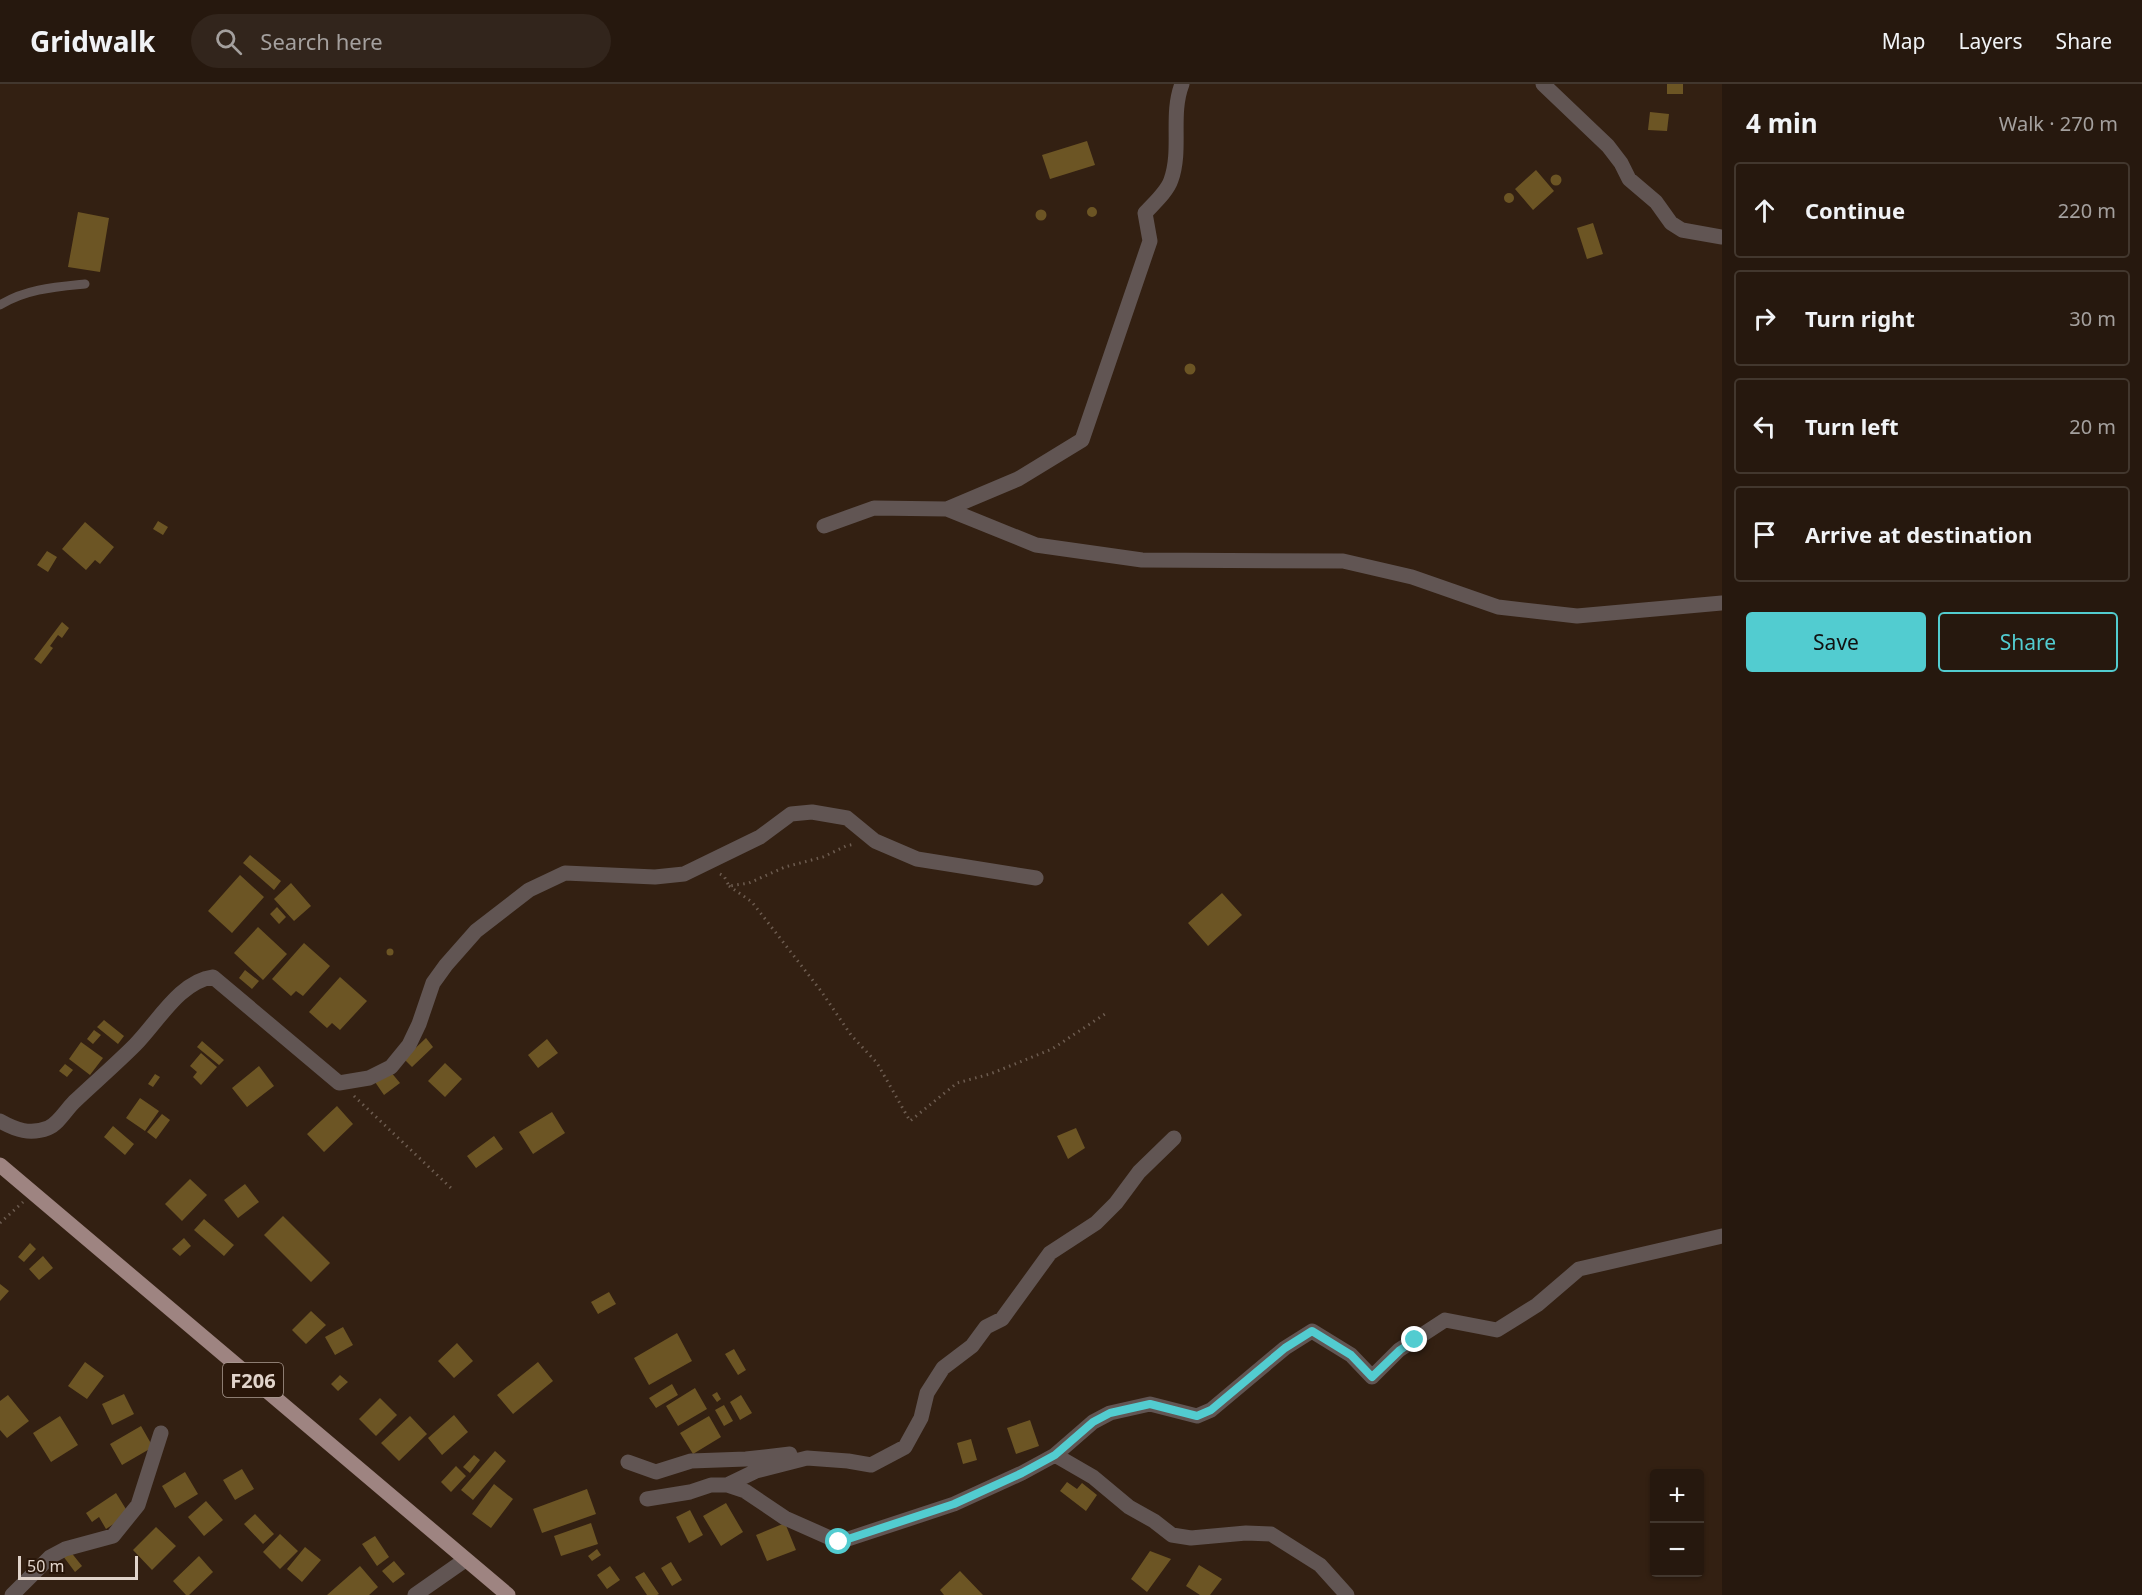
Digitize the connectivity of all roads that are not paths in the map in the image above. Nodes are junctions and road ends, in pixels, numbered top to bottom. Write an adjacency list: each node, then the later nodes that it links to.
1 (1182, 84): 6 (street)
2 (1543, 84): 3 (street)
3 (1722, 237)
4 (85, 284): 5 (lane)
5 (0, 305)
6 (947, 509): 7 (street); 8 (street)
7 (824, 526)
8 (1722, 603)
9 (1036, 878): 10 (street)
10 (0, 1121)
11 (1174, 1138): 16 (street)
12 (0, 1165): 20 (main road, F206)
13 (1722, 1236): 15 (street)
14 (161, 1433): 21 (street)
15 (1055, 1455): 18 (street); 24 (street)
16 (827, 1459): 17 (street); 18 (street)
17 (628, 1462)
18 (727, 1485): 19 (street)
19 (647, 1499)
20 (465, 1560): 22 (street); 23 (main road, F206)
21 (12, 1595)
22 (415, 1595)
23 (508, 1595)
24 (1347, 1595)

